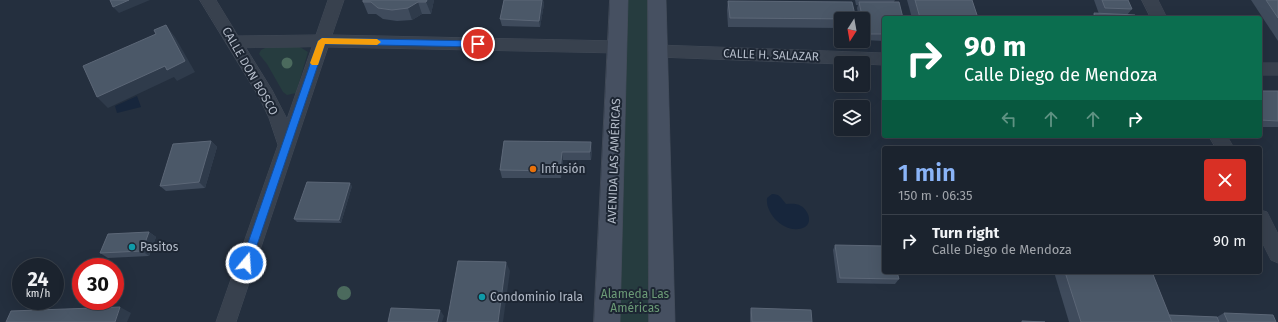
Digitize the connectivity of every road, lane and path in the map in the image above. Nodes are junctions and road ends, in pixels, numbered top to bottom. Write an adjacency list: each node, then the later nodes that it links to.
1 (208, 0): 8 (street, CALLE DON BOSCO)
2 (336, 0): 7 (street)
3 (619, 0): 9 (street, AVENIDA LAS AMÉRICAS)
4 (657, 0): 10 (street)
5 (1150, 0): 6 (street)
6 (1158, 16)
7 (322, 41): 8 (street); 9 (street); 14 (street)
8 (235, 42): 14 (street, CALLE DON BOSCO)
9 (618, 47): 18 (street, AVENIDA LAS AMÉRICAS)
10 (658, 51): 11 (street, CALLE H. SALAZAR); 19 (street)
11 (882, 59)
12 (1262, 69): 13 (street)
13 (1278, 69)
14 (286, 144): 17 (street)
15 (1262, 222): 16 (street)
16 (1278, 254)
17 (226, 322)
18 (606, 322)
19 (662, 322)

